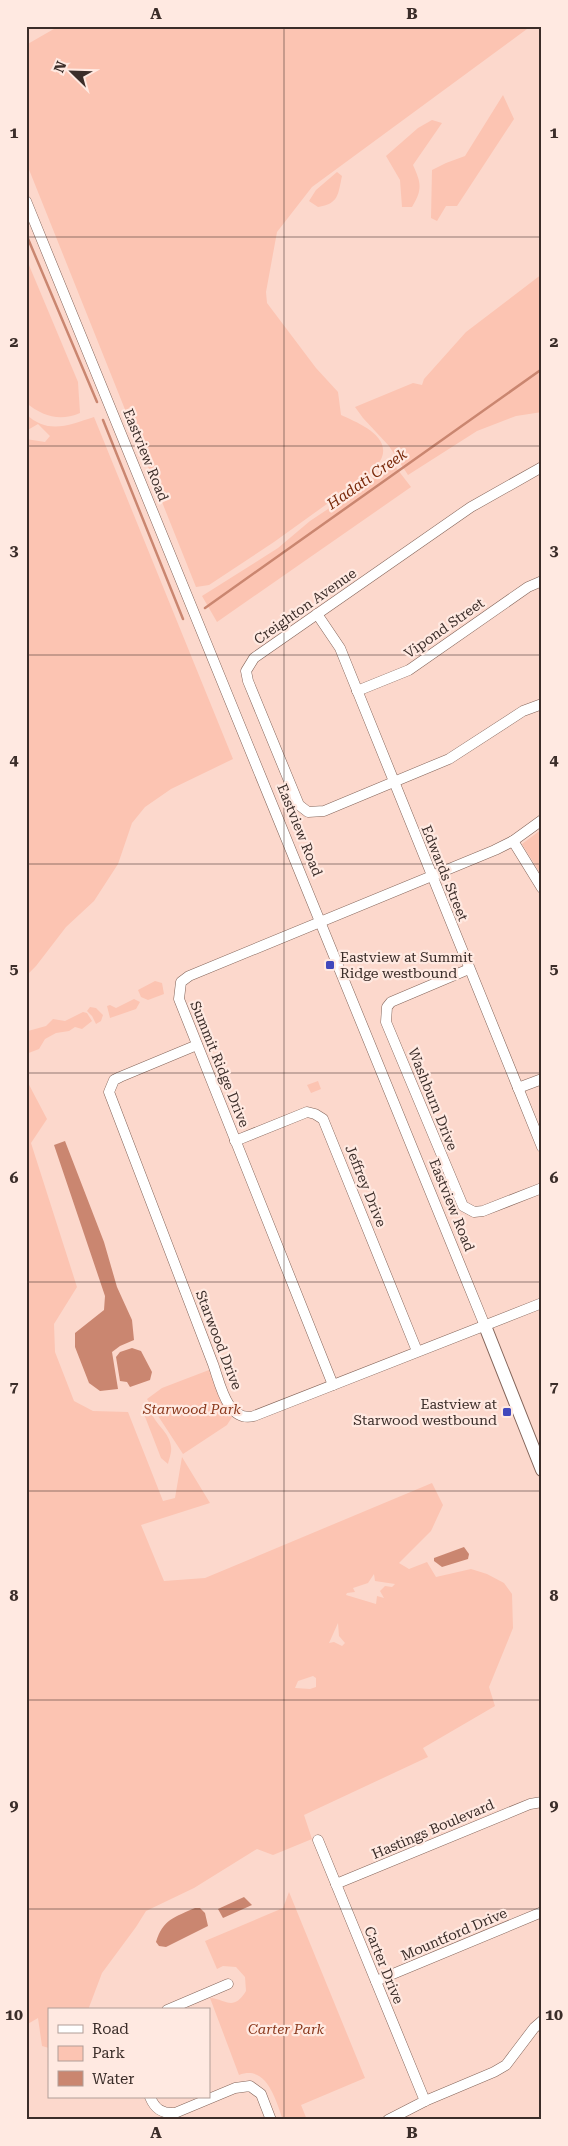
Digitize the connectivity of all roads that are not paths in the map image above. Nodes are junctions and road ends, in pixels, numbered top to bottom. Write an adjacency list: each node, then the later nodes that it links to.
1 (26, 202): 12 (street, Eastview Road)
2 (542, 467): 4 (street, Creighton Avenue)
3 (542, 581): 5 (street, Vipond Street)
4 (317, 614): 5 (street, Edwards Street); 7 (street, Creighton Avenue)
5 (357, 691): 7 (street, Edwards Street)
6 (542, 704): 7 (street)
7 (394, 781): 10 (street, Edwards Street)
8 (542, 820): 9 (street, Summit Ridge Drive)
9 (513, 841): 10 (street, Summit Ridge Drive); 11 (street)
10 (432, 877): 12 (street, Summit Ridge Drive); 13 (street, Edwards Street)
11 (542, 888)
12 (320, 922): 14 (street, Summit Ridge Drive); 21 (street, Eastview Road)
13 (469, 969): 16 (street, Edwards Street); 19 (street, Washburn Drive)
14 (197, 1045): 17 (street, Summit Ridge Drive); 23 (street, Starwood Drive)
15 (542, 1079): 16 (street)
16 (518, 1088): 18 (street, Edwards Street)
17 (235, 1141): 22 (street, Jeffrey Drive); 23 (street, Summit Ridge Drive)
18 (542, 1147)
19 (542, 1188)
20 (542, 1303): 21 (street, Starwood Drive)
21 (485, 1326): 22 (street, Starwood Drive); 24 (main road, Eastview Road)
22 (417, 1351): 23 (street, Starwood Drive)
23 (333, 1386)
24 (542, 1470)
25 (542, 1802): 27 (street, Hastings Boulevard)
26 (318, 1840): 27 (street, Carter Drive)
27 (336, 1884): 29 (street, Carter Drive)
28 (542, 1912): 29 (street, Mountford Drive)
29 (376, 1981): 34 (street, Carter Drive)
30 (228, 1984): 31 (street)
31 (171, 2008)
32 (542, 2021): 34 (street)
33 (150, 2098): 35 (street)
34 (425, 2101): 36 (street)
35 (271, 2120)
36 (388, 2120)

